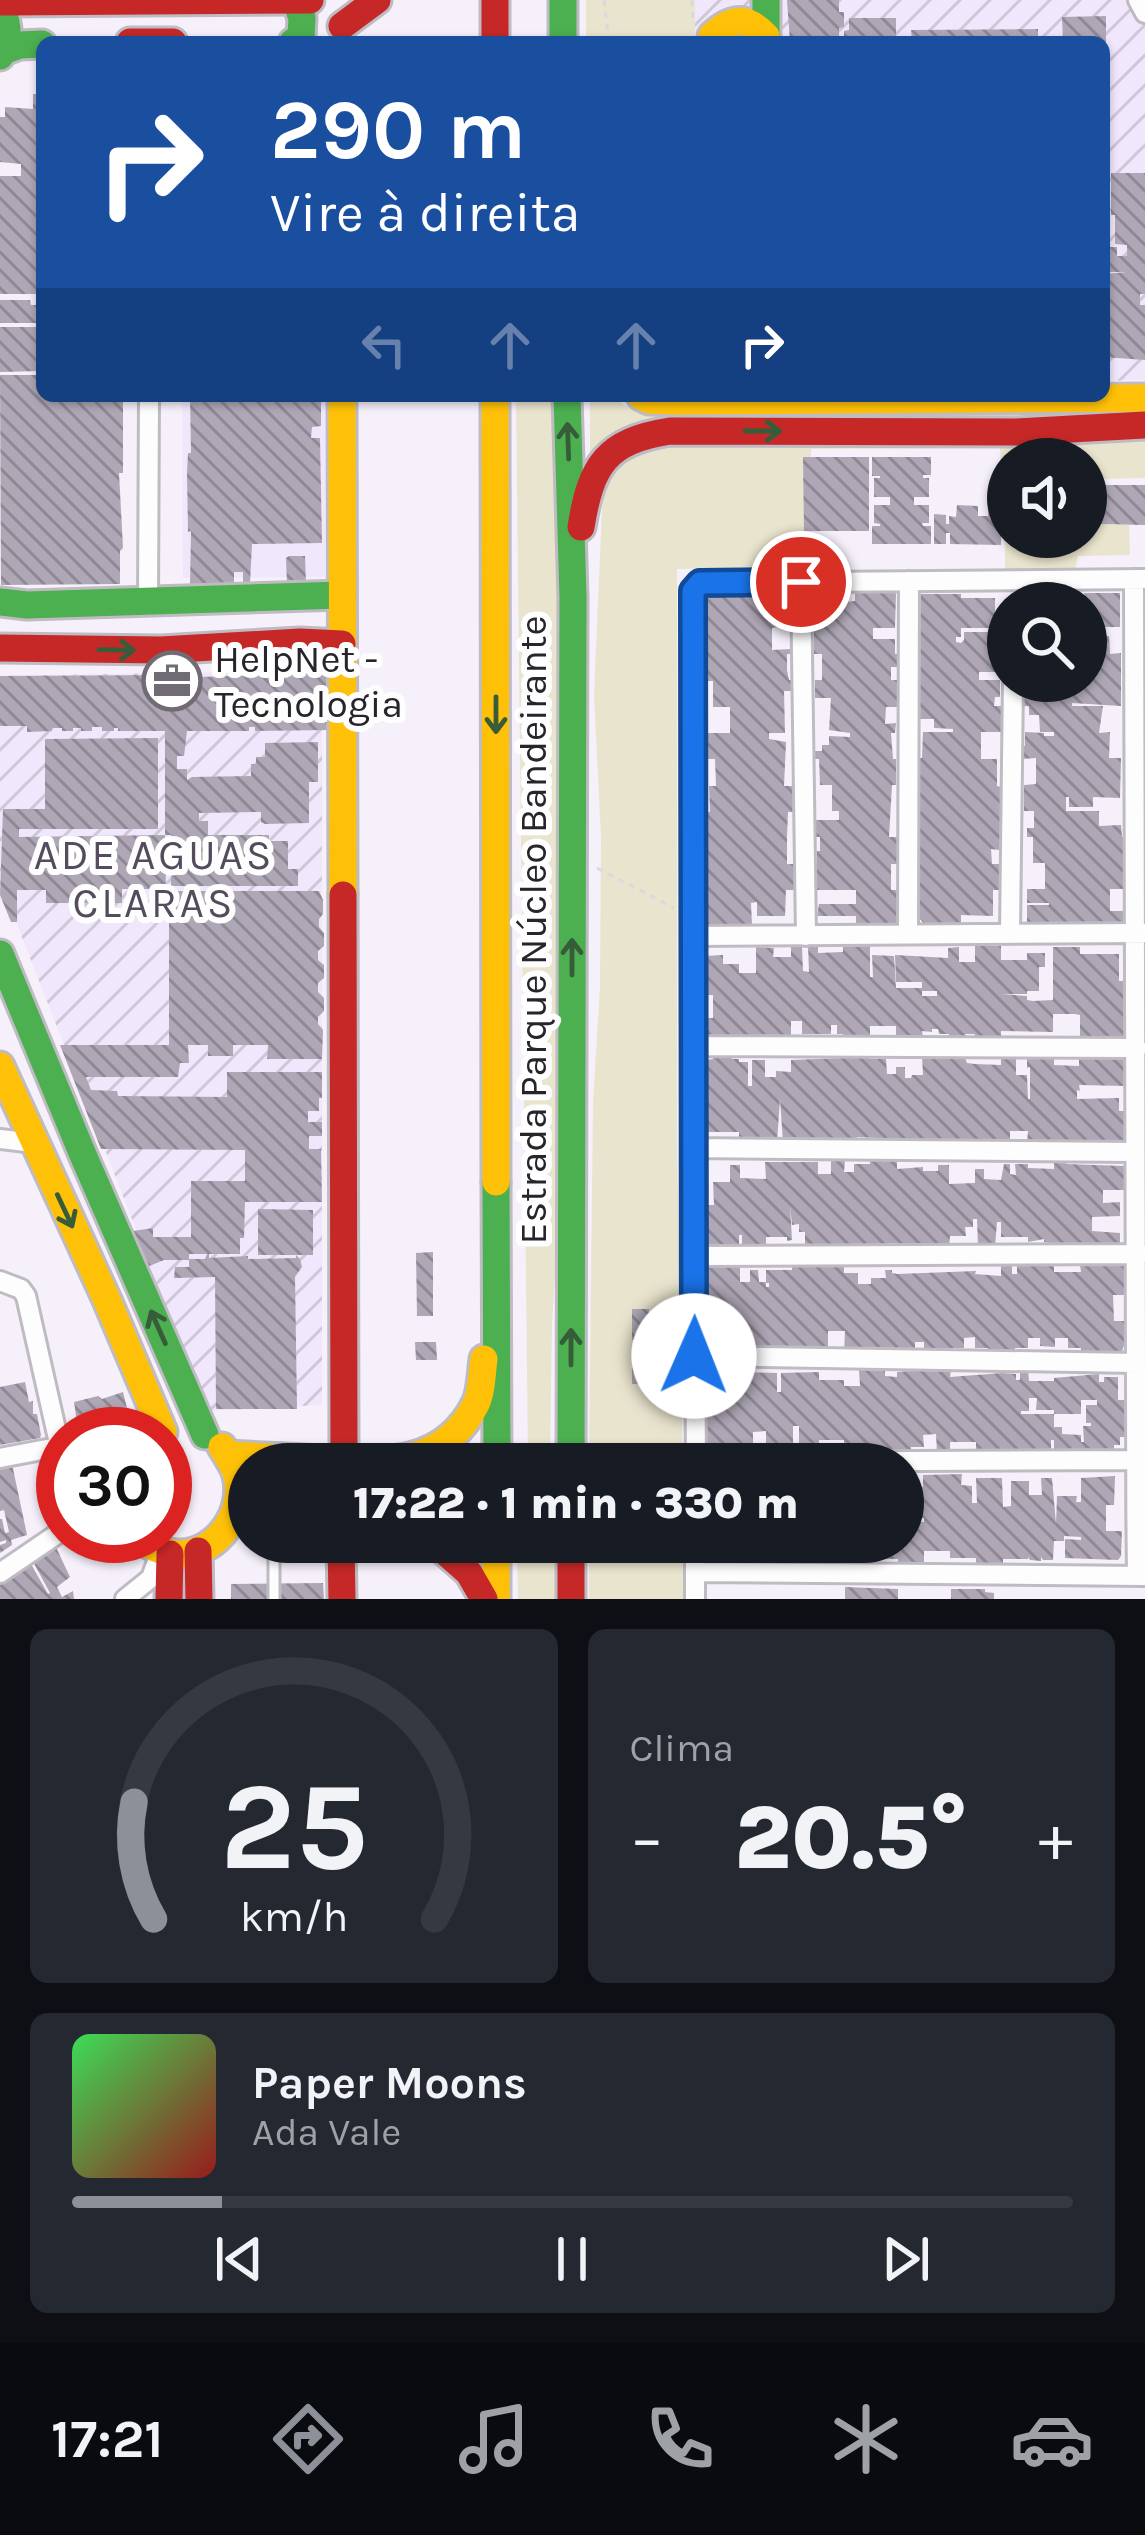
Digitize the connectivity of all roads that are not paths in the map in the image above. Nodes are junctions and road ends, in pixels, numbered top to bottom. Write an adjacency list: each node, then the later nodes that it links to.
1 (154, 0): 9 (main road); 10 (main road)
2 (310, 0): 10 (main road)
3 (377, 0): 12 (main road)
4 (495, 0): 15 (main road)
5 (563, 0): 16 (main road)
6 (713, 0): 13 (main road)
7 (766, 0): 18 (main road)
8 (1138, 0): 11 (street)
9 (3, 1): 20 (main road)
10 (296, 1): 14 (main road)
11 (1145, 13)
12 (342, 23)
13 (706, 33): 17 (main road)
14 (301, 36)
15 (495, 36)
16 (563, 36)
17 (764, 36)
18 (766, 36)
19 (36, 44): 20 (main road)
20 (2, 54)
21 (1110, 398): 22 (main road)
22 (1145, 398)
23 (149, 402): 41 (street)
24 (342, 402): 38 (main road)
25 (470, 402): 33 (main road)
26 (495, 402): 33 (main road, Estrada Parque Núcleo Bandeirante)
27 (567, 402): 40 (main road, Estrada Parque Núcleo Bandeirante, one-way to 27)
28 (975, 402): 31 (main road)
29 (1013, 402): 32 (main road)
30 (1145, 425): 32 (main road)
31 (970, 431): 32 (main road); 40 (main road, one-way to 31)
32 (1016, 432)
33 (494, 472): 62 (main road, Estrada Parque Núcleo Bandeirante, one-way to 62)
34 (1140, 579): 35 (street); 49 (street)
35 (1014, 580): 36 (street)
36 (909, 581): 37 (street); 50 (street)
37 (801, 582): 47 (street); 51 (street)
38 (342, 595): 39 (main road); 44 (main road)
39 (304, 596): 41 (main road); 43 (main road)
40 (573, 597): 73 (main road, Estrada Parque Núcleo Bandeirante, one-way to 40)
41 (148, 601): 42 (main road)
42 (14, 604): 45 (main road)
43 (300, 642): 44 (main road); 45 (main road, one-way to 43)
44 (342, 644): 70 (main road)
45 (12, 648)
46 (1013, 702): 48 (street)
47 (692, 926): 51 (street); 53 (street)
48 (1010, 933): 49 (street); 50 (street)
49 (1141, 933): 54 (street)
50 (908, 934): 51 (street)
51 (806, 936)
52 (0, 954): 69 (main road, one-way to 52)
53 (693, 1046): 54 (street); 58 (street)
54 (1137, 1048): 59 (street)
55 (0, 1066): 57 (main road)
56 (0, 1139): 57 (street)
57 (34, 1143): 67 (main road, one-way to 67)
58 (694, 1148): 59 (street); 61 (street)
59 (1134, 1152): 60 (street)
60 (1139, 1254): 61 (street); 65 (street)
61 (695, 1256): 64 (street)
62 (497, 1272): 71 (main road); 72 (main road, Estrada Parque Núcleo Bandeirante)
63 (0, 1281): 66 (street)
64 (694, 1356): 65 (street); 74 (street)
65 (1136, 1363): 78 (street)
66 (52, 1407)
67 (150, 1407)
68 (192, 1432): 69 (main road)
69 (205, 1435): 75 (main road)
70 (344, 1443)
71 (443, 1443)
72 (497, 1443)
73 (568, 1443)
74 (696, 1443)
75 (228, 1453)
76 (36, 1454): 77 (street)
77 (0, 1458)
78 (1136, 1460): 79 (street); 95 (street)
79 (924, 1461)
80 (228, 1534): 81 (main road)
81 (192, 1547)
82 (36, 1548): 93 (street)
83 (165, 1563): 96 (street)
84 (174, 1563): 97 (main road)
85 (181, 1563): 98 (main road)
86 (274, 1563): 99 (lane)
87 (341, 1563): 100 (main road)
88 (458, 1563): 101 (main road)
89 (496, 1563): 102 (main road)
90 (571, 1563): 103 (main road)
91 (695, 1563): 92 (street)
92 (695, 1572): 94 (street); 104 (street)
93 (0, 1573)
94 (1007, 1576): 95 (street); 105 (street)
95 (1141, 1576)
96 (124, 1599)
97 (169, 1599)
98 (199, 1599)
99 (274, 1599)
100 (342, 1599)
101 (484, 1599)
102 (496, 1599)
103 (571, 1599)
104 (695, 1599)
105 (1008, 1599)

